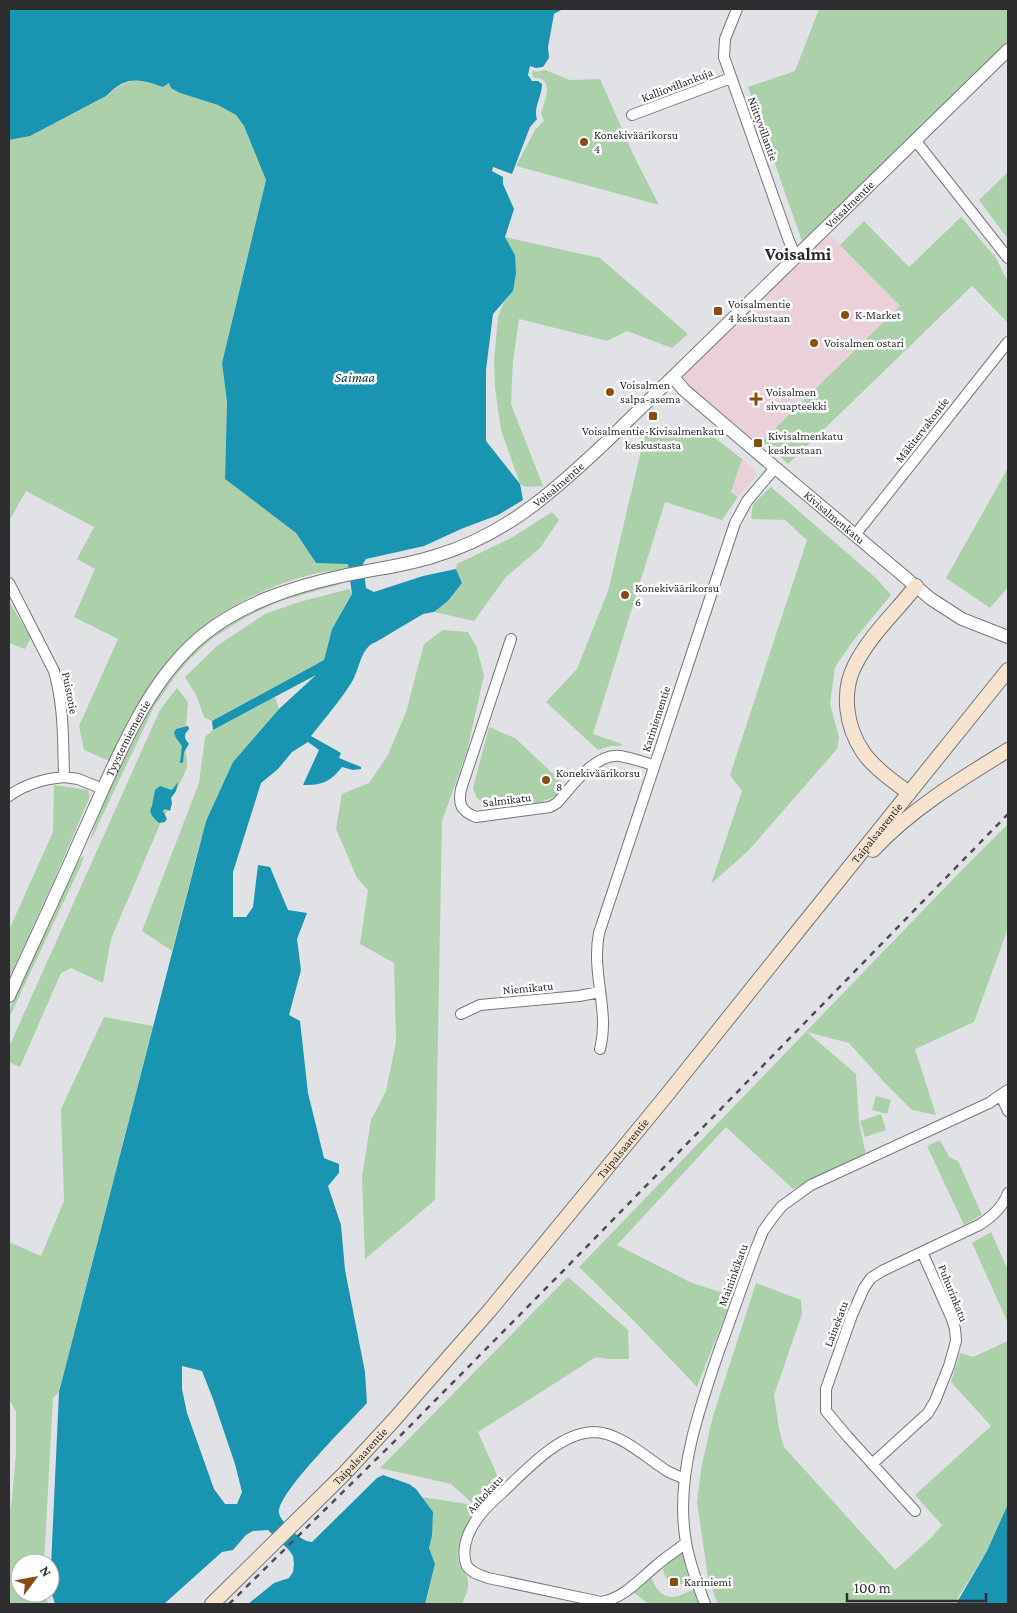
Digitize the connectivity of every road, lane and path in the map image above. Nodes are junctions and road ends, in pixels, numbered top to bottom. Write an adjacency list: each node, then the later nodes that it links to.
1 (737, 9): 3 (street, Niittyvillantie)
2 (1008, 50): 5 (street, Voisalmentie)
3 (731, 78): 4 (street, Kalliovillankuja); 6 (street, Niittyvillantie)
4 (632, 115)
5 (916, 140): 6 (street, Voisalmentie); 7 (street)
6 (798, 254): 9 (street, Voisalmentie)
7 (1008, 258)
8 (1008, 342): 11 (street, Mäkitervakontie)
9 (673, 377): 10 (street, Kivisalmenkatu); 12 (street, Voisalmentie)
10 (775, 468): 11 (street, Kivisalmenkatu); 19 (street, Kariniementie)
11 (855, 535): 14 (street, Kivisalmenkatu)
12 (344, 576): 21 (street, Tyysterniementie)
13 (9, 583): 20 (street, Puistotie)
14 (916, 586): 15 (street, Kivisalmenkatu); 22 (main road)
15 (1008, 637)
16 (511, 638): 19 (street, Salmikatu)
17 (1008, 670): 22 (main road, Taipalsaarentie)
18 (1008, 750): 24 (main road)
19 (654, 765): 25 (street, Kariniementie)
20 (64, 777): 21 (street); 23 (street)
21 (103, 789): 26 (street, Tyysterniementie)
22 (909, 793): 24 (main road, Taipalsaarentie)
23 (9, 796)
24 (798, 931): 37 (main road, Taipalsaarentie)
25 (600, 992): 27 (street, Niemikatu); 28 (street, Kariniementie)
26 (9, 996)
27 (460, 1014)
28 (600, 1049)
29 (1005, 1093): 30 (street); 34 (street, Maininkikatu)
30 (1008, 1111)
31 (1008, 1193): 32 (street, Lainekatu)
32 (922, 1252): 33 (street, Puhurinkatu); 33 (street, Lainekatu)
33 (872, 1464): 35 (street, Lainekatu)
34 (684, 1479): 36 (street, Maininkikatu); 36 (street, Aaltokatu)
35 (915, 1510)
36 (686, 1543): 38 (street, Maininkikatu)
37 (212, 1604)
38 (705, 1604)

